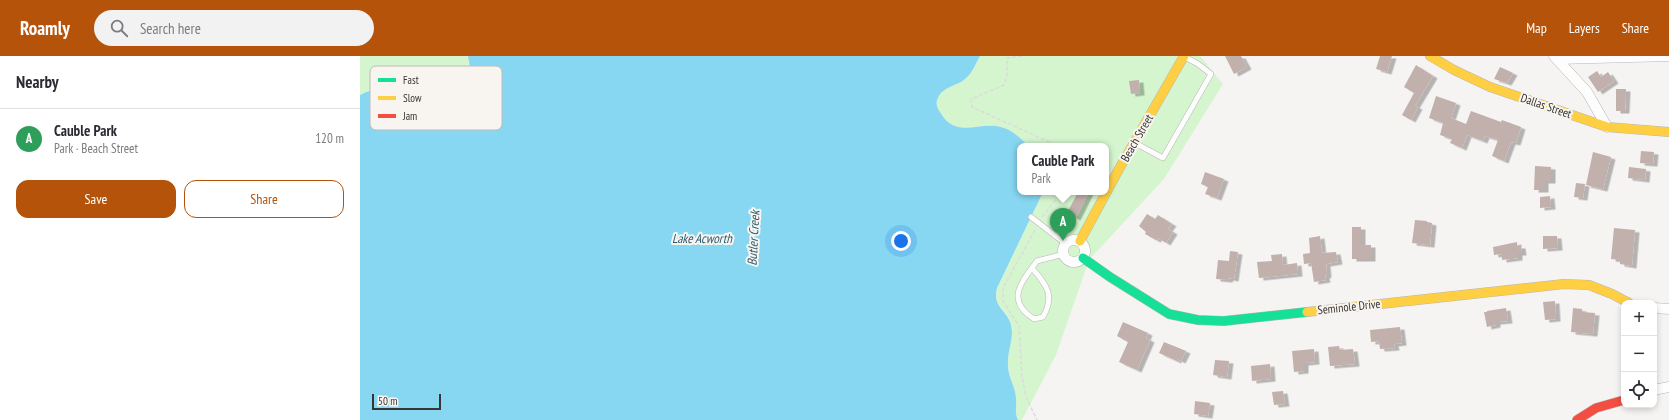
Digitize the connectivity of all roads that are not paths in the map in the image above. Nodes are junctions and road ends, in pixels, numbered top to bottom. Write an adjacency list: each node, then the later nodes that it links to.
1 (1183, 56): 7 (street, Beach Street); 7 (lane)
2 (1430, 56): 5 (street, Dallas Street)
3 (1669, 56): 4 (street)
4 (1556, 58): 5 (street)
5 (1607, 127): 6 (street, Dallas Street)
6 (1669, 132)
7 (1134, 142): 8 (street, Beach Street)
8 (1109, 188)
9 (1105, 195): 11 (street, Beach Street)
10 (1031, 217): 12 (lane)
11 (1080, 242): 12 (street); 14 (street)
12 (1066, 244): 13 (street)
13 (1064, 254): 14 (street); 15 (lane)
14 (1083, 258): 16 (street, Seminole Drive)
15 (1032, 268): 15 (lane)
16 (1623, 300)
17 (1657, 308): 18 (street)
18 (1669, 309)
19 (1669, 387): 20 (street)
20 (1657, 389)
21 (1621, 401): 22 (street)
22 (1596, 408): 23 (street); 24 (street)
23 (1577, 420)
24 (1596, 420)

